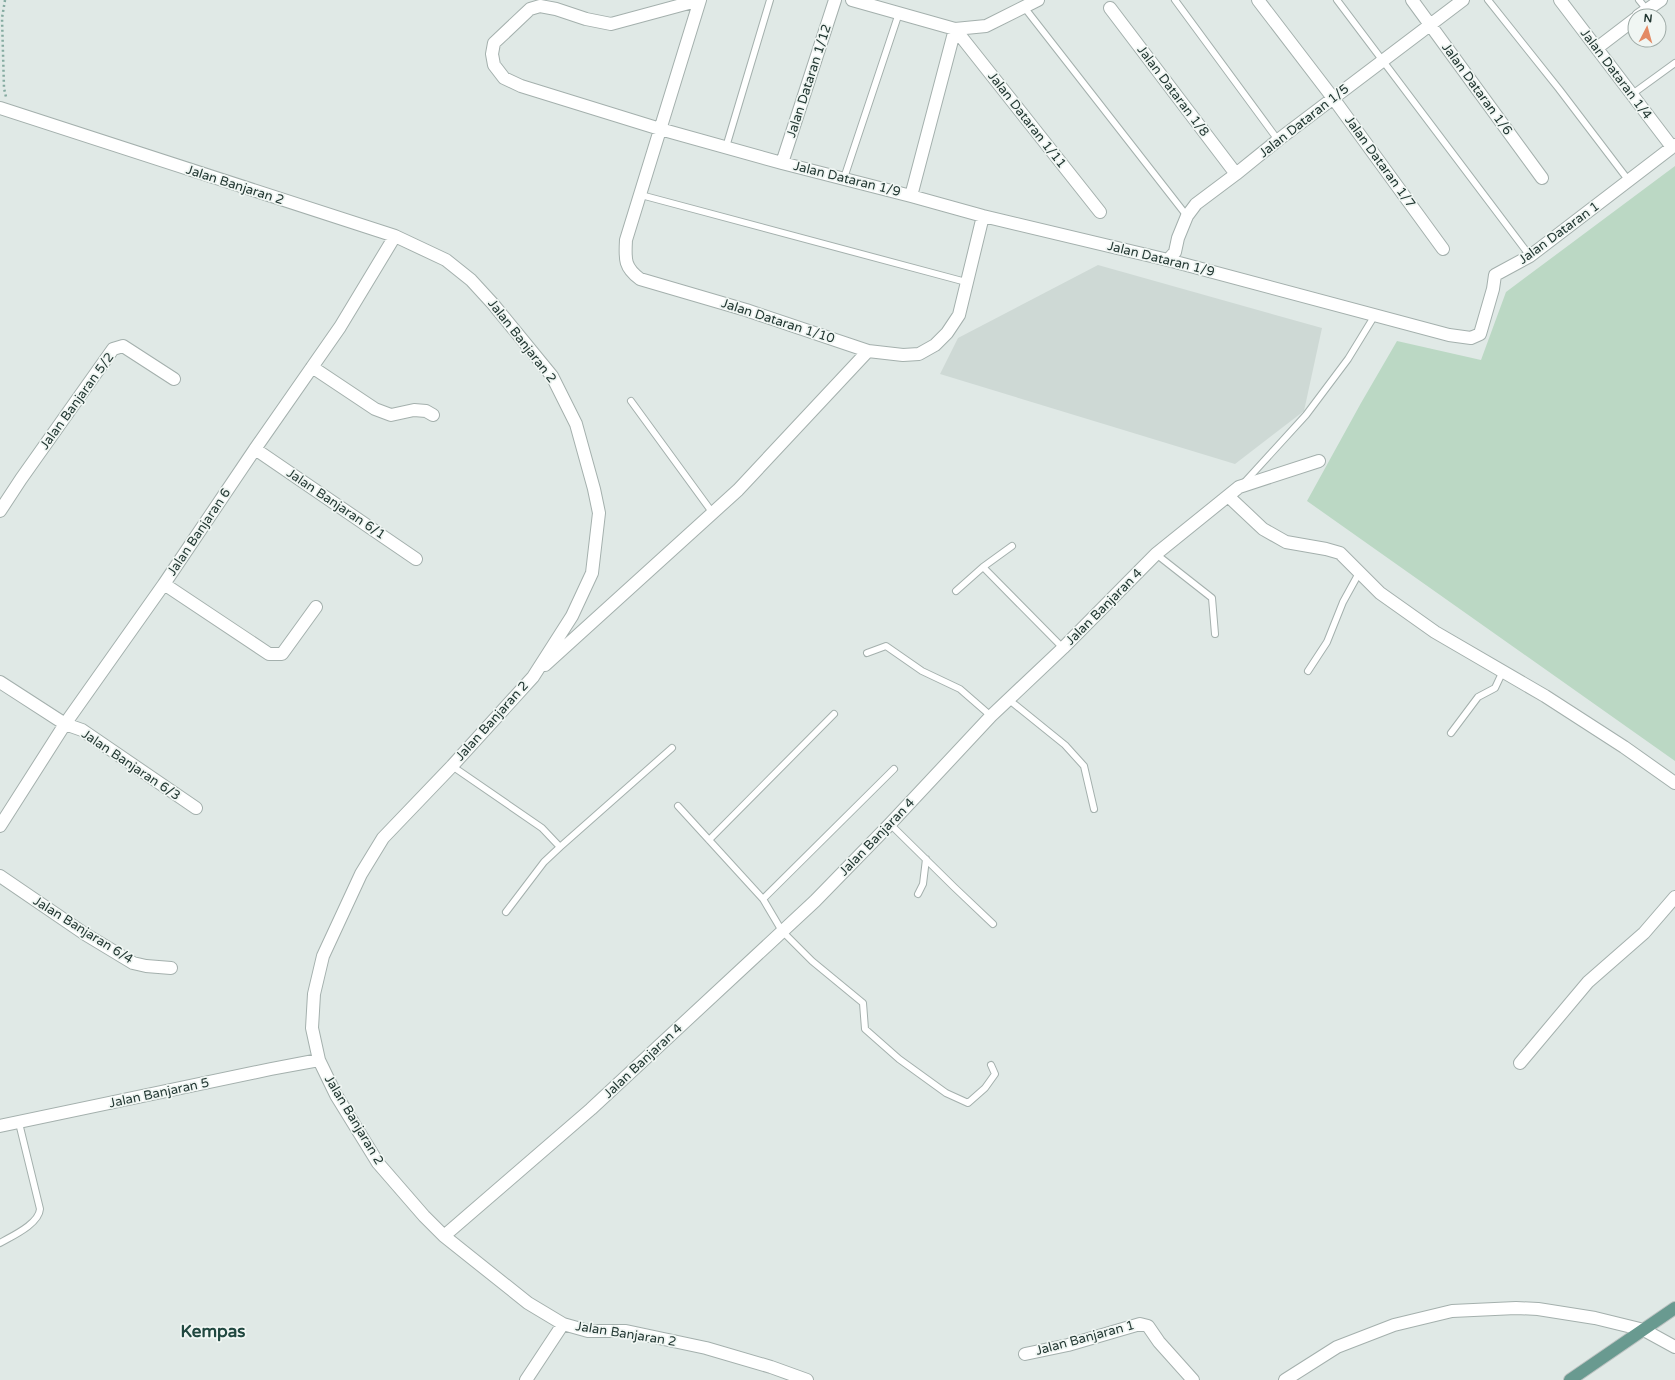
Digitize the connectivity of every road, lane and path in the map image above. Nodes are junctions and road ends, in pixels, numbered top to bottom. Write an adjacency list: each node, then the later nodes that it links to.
1 (6, 0): 27 (path)
2 (700, 0): 28 (street, Jalan Dataran 1/10); 28 (street, Jalan Dataran 1/9)
3 (770, 0): 31 (lane)
4 (835, 0): 32 (street, Jalan Dataran 1/12)
5 (852, 0): 18 (street)
6 (1038, 0): 15 (street)
7 (1175, 0): 29 (lane)
8 (1258, 0): 26 (street, Jalan Dataran 1/7)
9 (1337, 0): 23 (lane)
10 (1412, 0): 19 (street, Jalan Dataran 1/6)
11 (1463, 0): 19 (street, Jalan Dataran 1/5)
12 (1488, 0): 36 (lane)
13 (1560, 0): 22 (street, Jalan Dataran 1/4)
14 (1660, 0): 17 (street)
15 (1024, 7): 21 (street); 41 (lane)
16 (1110, 8): 33 (street, Jalan Dataran 1/8)
17 (1643, 8)
18 (899, 13): 21 (street); 34 (lane)
19 (1430, 24): 23 (street, Jalan Dataran 1/5); 35 (street, Jalan Dataran 1/6)
20 (1627, 25): 22 (street)
21 (955, 29): 38 (street); 39 (street, Jalan Dataran 1/11)
22 (1597, 48): 25 (street, Jalan Dataran 1/4)
23 (1383, 61): 26 (street, Jalan Dataran 1/5); 44 (lane)
24 (1675, 63): 25 (lane)
25 (1631, 95): 30 (street, Jalan Dataran 1/4)
26 (1333, 98): 29 (street, Jalan Dataran 1/5); 43 (street, Jalan Dataran 1/7)
27 (2, 109): 42 (street, Jalan Banjaran 2)
28 (660, 129): 31 (street, Jalan Dataran 1/9); 37 (street, Jalan Dataran 1/10)
29 (1278, 140): 33 (street, Jalan Dataran 1/5)
30 (1673, 146): 36 (street, Jalan Dataran 1)
31 (726, 147): 32 (street, Jalan Dataran 1/9)
32 (782, 163): 34 (street, Jalan Dataran 1/9)
33 (1236, 174): 41 (street, Jalan Dataran 1/5)
34 (844, 178): 38 (street, Jalan Dataran 1/9)
35 (1542, 178)
36 (1629, 182): 44 (street, Jalan Dataran 1)
37 (641, 195): 46 (lane); 49 (street, Jalan Dataran 1/10)
38 (911, 196): 40 (street, Jalan Dataran 1/9)
39 (1100, 212)
40 (983, 216): 45 (street, Jalan Dataran 1/9); 46 (street, Jalan Dataran 1/10)
41 (1187, 216): 45 (street, Jalan Dataran 1/5)
42 (395, 236): 50 (street, Jalan Banjaran 6); 73 (street, Jalan Banjaran 2)
43 (1443, 249)
44 (1530, 256): 48 (street, Jalan Dataran 1)
45 (1168, 260): 47 (street, Jalan Dataran 1/9)
46 (966, 282): 49 (street, Jalan Dataran 1/10)
47 (1374, 315): 48 (street, Jalan Dataran 1/9); 56 (lane)
48 (1449, 335)
49 (868, 351): 59 (street)
50 (312, 366): 53 (street); 54 (street, Jalan Banjaran 6)
51 (174, 379): 58 (street, Jalan Banjaran 5/2)
52 (631, 402): 59 (lane)
53 (433, 415)
54 (255, 448): 62 (street, Jalan Banjaran 6/1); 65 (street, Jalan Banjaran 6)
55 (1319, 461): 56 (street, Jalan Banjaran 4)
56 (1240, 487): 57 (street, Jalan Banjaran 4)
57 (1228, 496): 61 (street, Jalan Banjaran 4); 64 (street)
58 (0, 511)
59 (712, 512): 73 (street)
60 (1012, 546): 63 (lane)
61 (1156, 554): 68 (lane); 69 (street, Jalan Banjaran 4)
62 (416, 559)
63 (983, 567): 66 (lane); 69 (lane)
64 (1359, 572): 71 (street); 72 (lane)
65 (164, 584): 67 (street); 78 (street, Jalan Banjaran 6)
66 (956, 592)
67 (316, 607)
68 (1215, 634)
69 (1063, 648): 75 (street, Jalan Banjaran 4)
70 (867, 653): 77 (lane)
71 (1503, 671): 79 (lane); 83 (street)
72 (1308, 672)
73 (533, 677): 81 (street, Jalan Banjaran 2)
74 (0, 682): 78 (street, Jalan Banjaran 6/3)
75 (1008, 699): 77 (street, Jalan Banjaran 4); 86 (lane)
76 (834, 714): 89 (lane)
77 (990, 716): 87 (street, Jalan Banjaran 4)
78 (65, 724): 85 (street, Jalan Banjaran 6/3); 88 (street, Jalan Banjaran 6)
79 (1451, 733)
80 (672, 748): 90 (lane)
81 (452, 766): 90 (lane); 100 (street, Jalan Banjaran 2)
82 (894, 769): 95 (lane)
83 (1675, 783)
84 (678, 806): 89 (lane)
85 (196, 808)
86 (1094, 809)
87 (890, 824): 91 (lane); 98 (street, Jalan Banjaran 4)
88 (0, 826)
89 (709, 840): 95 (lane)
90 (560, 847): 96 (lane)
91 (926, 859): 93 (lane); 97 (lane)
92 (0, 876): 99 (street, Jalan Banjaran 6/4)
93 (918, 894)
94 (1675, 897): 101 (street)
95 (763, 899): 98 (lane)
96 (506, 912)
97 (993, 924)
98 (782, 931): 102 (lane); 105 (street, Jalan Banjaran 4)
99 (171, 968)
100 (319, 1060): 103 (street, Jalan Banjaran 5); 105 (street, Jalan Banjaran 2)
101 (1520, 1063)
102 (991, 1065)
103 (19, 1123): 104 (street, Jalan Banjaran 5); 106 (lane)
104 (0, 1126)
105 (444, 1236): 108 (street, Jalan Banjaran 2)
106 (0, 1243)
107 (1675, 1308): 109 (main road)
108 (563, 1324): 112 (street); 113 (street, Jalan Banjaran 2)
109 (1644, 1330): 110 (street); 115 (street); 116 (main road)
110 (1675, 1347)
111 (1024, 1354): 114 (street, Jalan Banjaran 1)
112 (526, 1380)
113 (807, 1380)
114 (1193, 1380)
115 (1285, 1380)
116 (1570, 1380)

